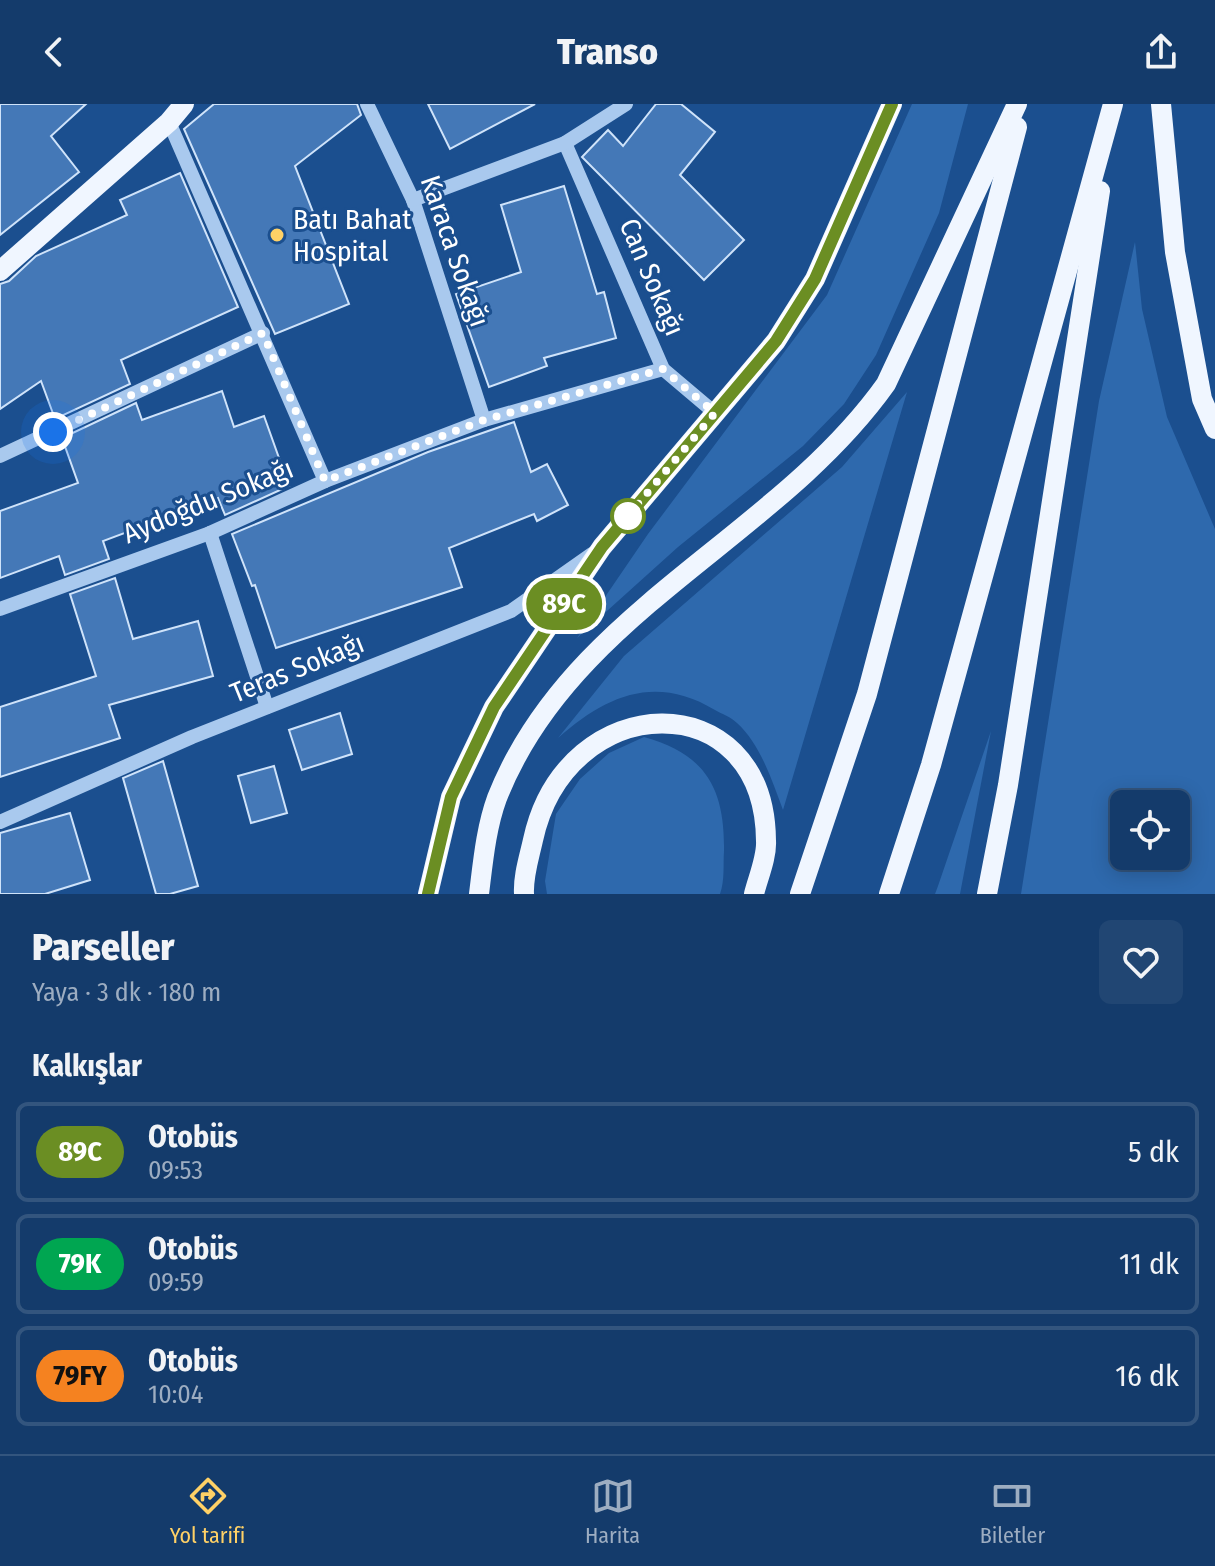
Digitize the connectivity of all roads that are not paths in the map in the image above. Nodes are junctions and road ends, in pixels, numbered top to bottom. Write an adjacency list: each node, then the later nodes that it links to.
1 (184, 104): 8 (main road)
2 (367, 104): 10 (street, Karaca Sokağı)
3 (626, 104): 9 (street)
4 (892, 104): 14 (main road)
5 (1020, 104): 25 (main road); 28 (main road)
6 (1113, 104): 29 (main road); 30 (main road)
7 (1161, 104): 16 (main road)
8 (169, 122): 11 (main road); 12 (street)
9 (565, 143): 10 (street); 13 (street, Can Sokağı)
10 (413, 200): 15 (street, Karaca Sokağı)
11 (0, 271)
12 (263, 333): 17 (street); 18 (street)
13 (663, 369): 14 (street, Can Sokağı); 15 (street, Aydoğdu Sokağı)
14 (715, 413): 20 (main road)
15 (484, 420): 18 (street, Aydoğdu Sokağı)
16 (1215, 429)
17 (0, 456)
18 (325, 481): 19 (street, Aydoğdu Sokağı)
19 (210, 533): 21 (street, Aydoğdu Sokağı); 22 (street)
20 (602, 547): 22 (street, Teras Sokağı); 24 (main road)
21 (0, 609)
22 (267, 707): 23 (street, Teras Sokağı)
23 (0, 822)
24 (428, 894)
25 (479, 894)
26 (524, 894): 27 (main road)
27 (754, 894)
28 (800, 894)
29 (889, 894)
30 (987, 894)

